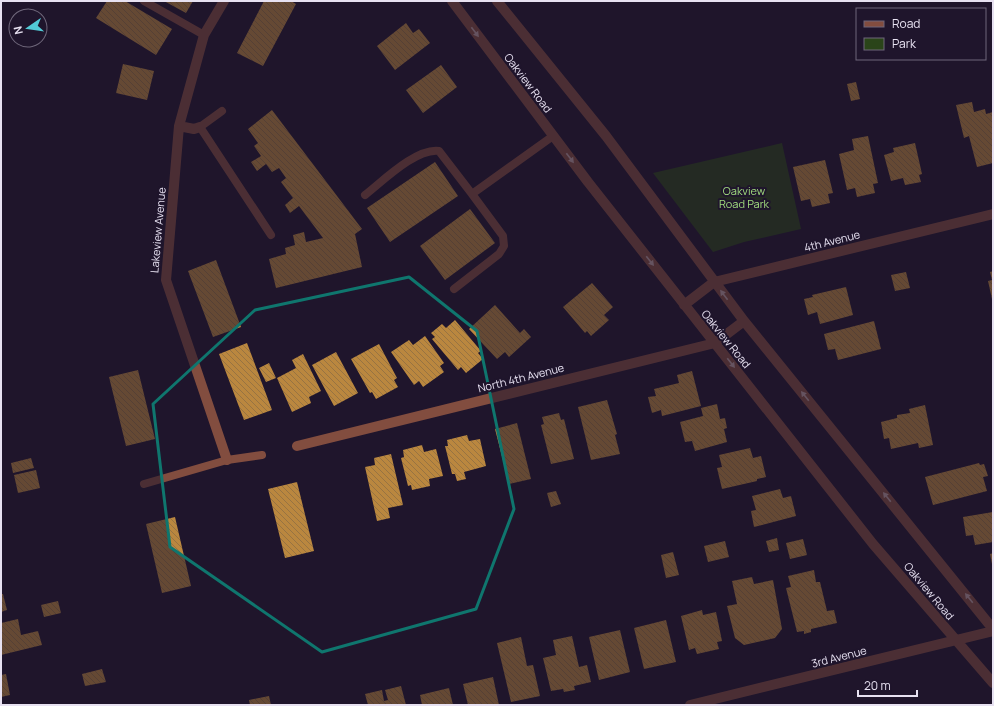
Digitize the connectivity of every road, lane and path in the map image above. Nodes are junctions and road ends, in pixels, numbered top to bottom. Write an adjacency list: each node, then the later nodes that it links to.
1 (144, 1): 5 (lane)
2 (224, 1): 5 (street, Lakeview Avenue)
3 (452, 1): 9 (street, Oakview Road, one-way to 9)
4 (497, 1): 14 (street)
5 (204, 35): 7 (street, Lakeview Avenue)
6 (222, 111): 8 (lane)
7 (179, 126): 8 (street); 21 (street, Lakeview Avenue)
8 (200, 127): 13 (lane)
9 (553, 136): 10 (lane); 16 (street, Oakview Road, one-way to 16)
10 (472, 194): 11 (lane); 15 (lane)
11 (365, 195)
12 (993, 214): 14 (street, 4th Avenue)
13 (270, 235)
14 (714, 282): 16 (street, 4th Avenue); 17 (street, one-way to 14)
15 (454, 288)
16 (684, 305): 18 (street, Oakview Road)
17 (744, 321): 18 (street, North 4th Avenue); 23 (street, one-way to 17)
18 (715, 343): 19 (street, North 4th Avenue); 24 (street, Oakview Road, one-way to 24)
19 (297, 446)
20 (262, 455): 21 (lane)
21 (226, 460): 22 (lane)
22 (144, 484)
23 (993, 630): 24 (street, 3rd Avenue)
24 (956, 640): 25 (street, Oakview Road); 26 (street, 3rd Avenue)
25 (993, 683)
26 (690, 705)

